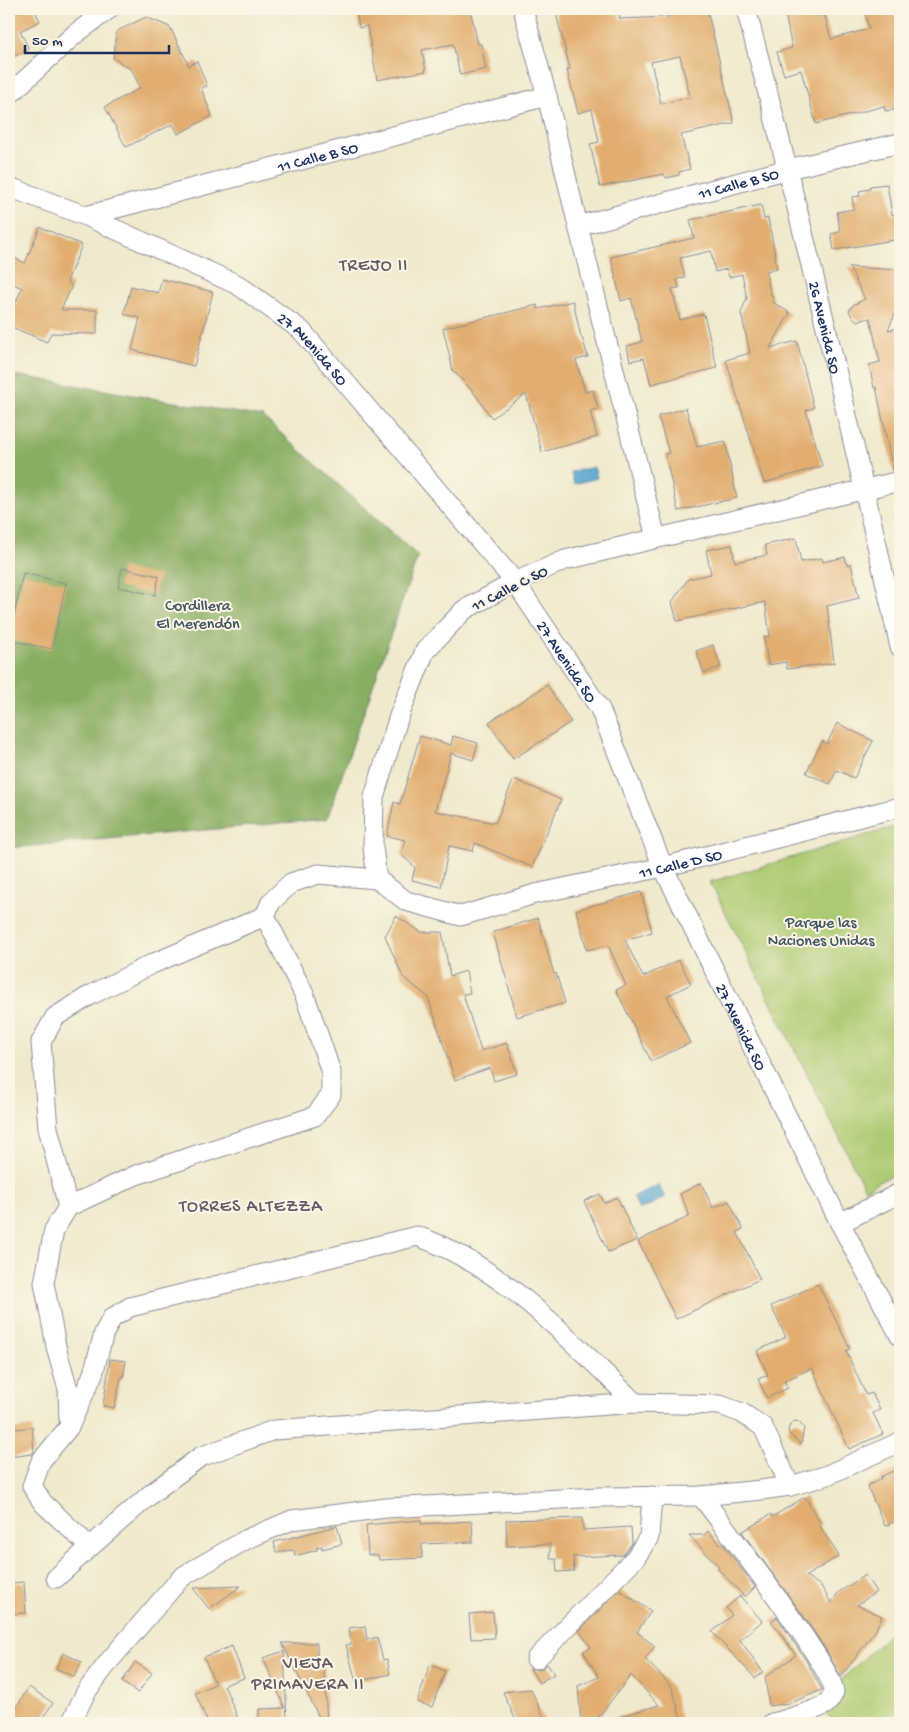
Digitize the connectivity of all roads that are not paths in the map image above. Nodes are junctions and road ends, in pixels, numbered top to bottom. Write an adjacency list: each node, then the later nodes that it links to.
1 (109, 9): 4 (street)
2 (523, 9): 5 (street)
3 (746, 9): 7 (street, 26 Avenida SO)
4 (9, 95)
5 (547, 96): 9 (street, 11 Calle B SO); 10 (street)
6 (900, 142): 7 (street, 11 Calle B SO)
7 (788, 170): 10 (street, 11 Calle B SO); 12 (street, 26 Avenida SO)
8 (9, 187): 9 (street, 27 Avenida SO)
9 (86, 216): 14 (street, 27 Avenida SO)
10 (578, 226): 13 (street)
11 (900, 481): 12 (street, 11 Calle C SO)
12 (865, 490): 13 (street, 11 Calle C SO); 15 (street, 26 Avenida SO)
13 (656, 538): 14 (street, 11 Calle C SO)
14 (514, 582): 17 (street, 27 Avenida SO); 18 (street, 11 Calle C SO)
15 (900, 647)
16 (900, 807): 17 (street, 11 Calle D SO)
17 (663, 867): 18 (street, 11 Calle D SO); 22 (street, 27 Avenida SO)
18 (377, 879): 19 (street)
19 (265, 916): 21 (street); 21 (street)
20 (900, 1193): 22 (street)
21 (68, 1207): 25 (street)
22 (840, 1223): 23 (street, 27 Avenida SO)
23 (900, 1336)
24 (635, 1403): 25 (street); 27 (street); 30 (street)
25 (69, 1427): 30 (street)
26 (900, 1442): 27 (street)
27 (790, 1486): 29 (street)
28 (652, 1496): 29 (street); 32 (street); 33 (street)
29 (701, 1496): 34 (street)
30 (90, 1546): 31 (street)
31 (56, 1578)
32 (536, 1659)
33 (71, 1723)
34 (772, 1723)

